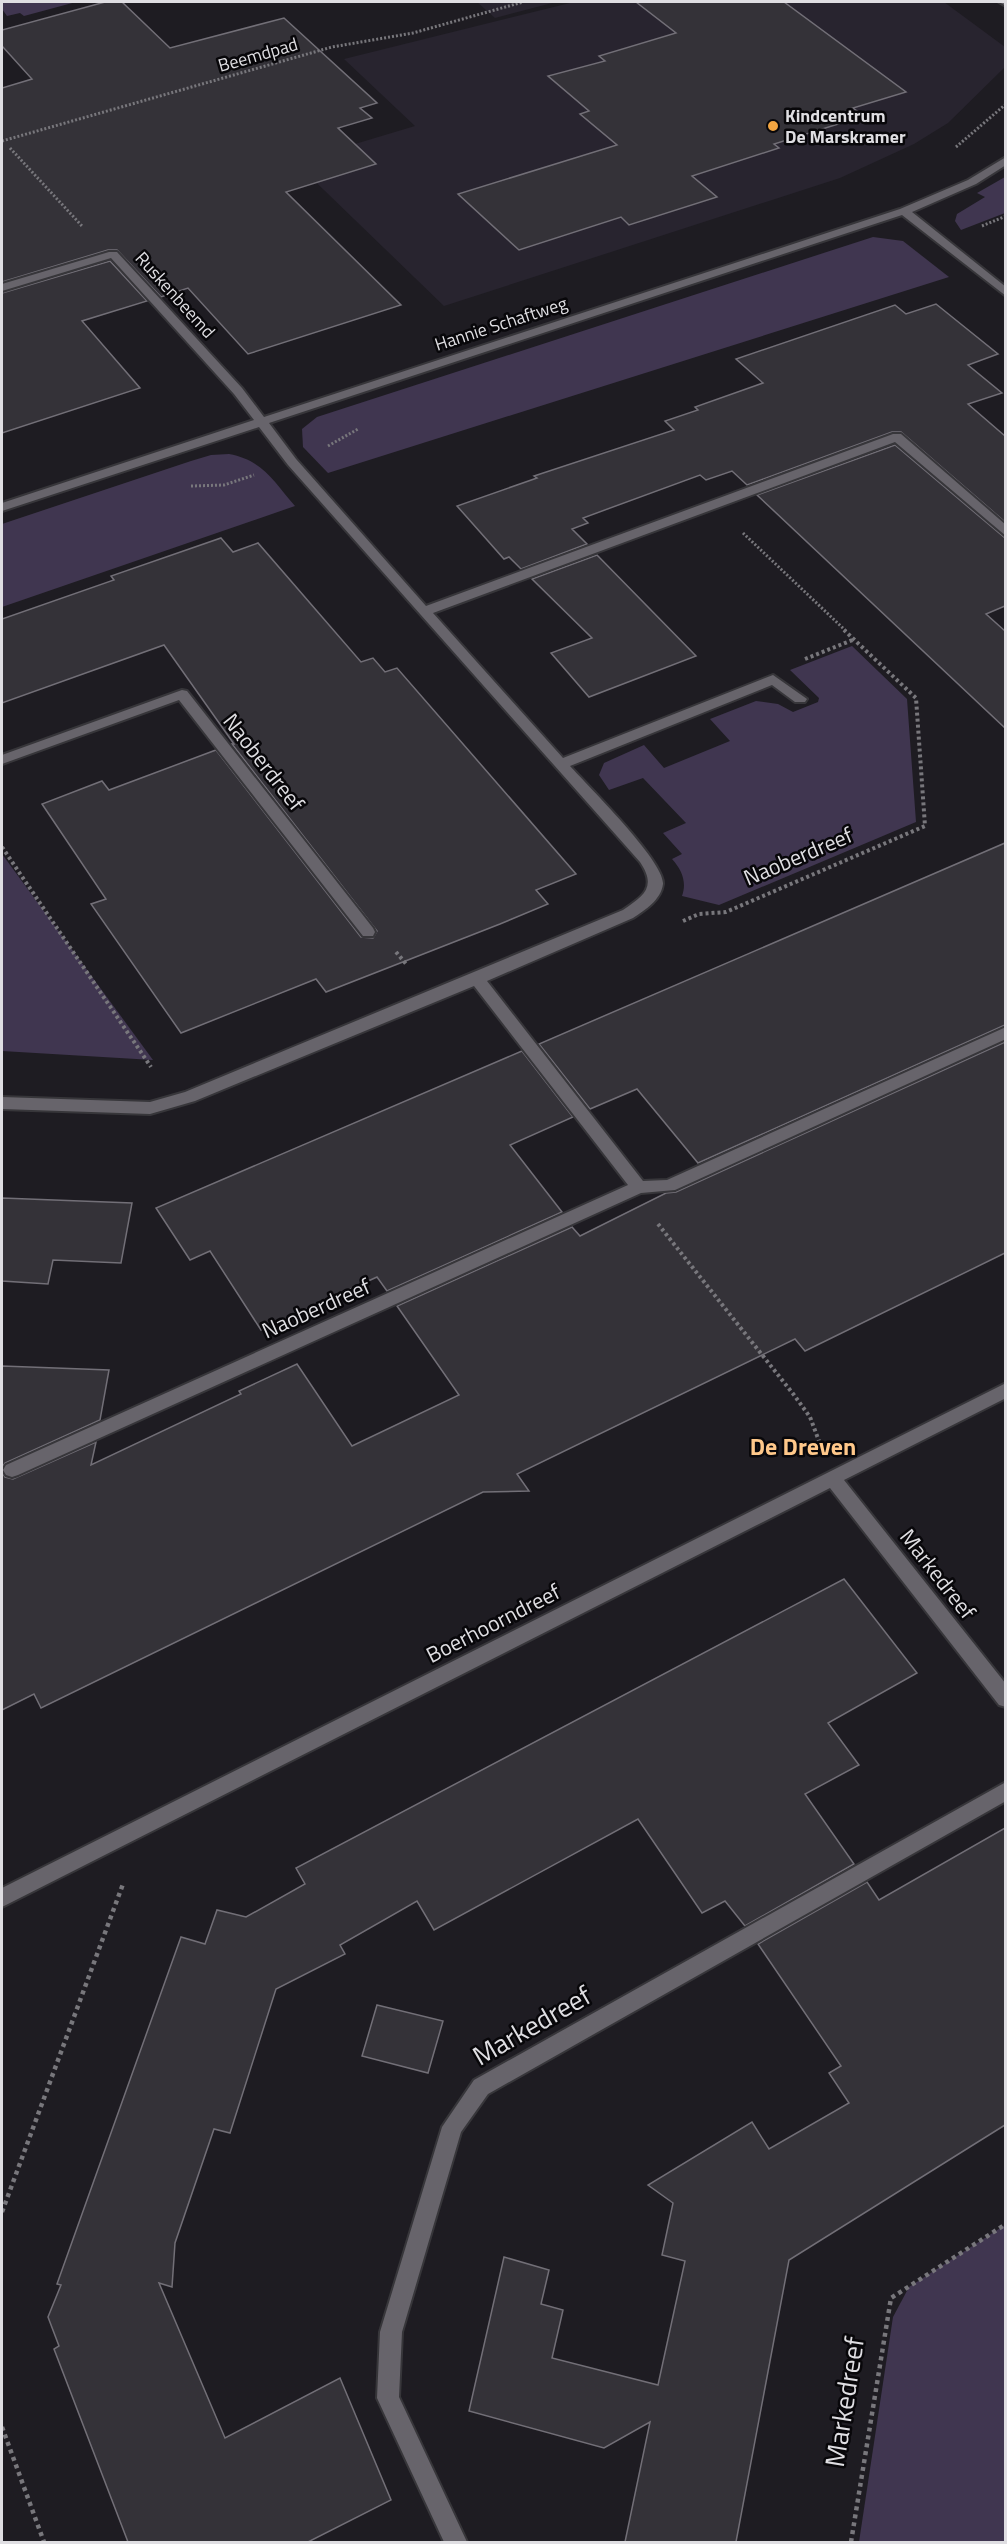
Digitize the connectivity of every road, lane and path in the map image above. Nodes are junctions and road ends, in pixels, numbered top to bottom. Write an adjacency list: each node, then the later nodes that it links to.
1 (523, 2): 2 (path, Beemdpad)
2 (2, 141)
3 (10, 148): 8 (path)
4 (1005, 160): 5 (street, Hannie Schaftweg)
5 (904, 211): 10 (street); 11 (street, Hannie Schaftweg)
6 (1005, 216): 7 (path)
7 (982, 226)
8 (113, 254): 9 (street, Ruskenbeemd); 11 (street, Ruskenbeemd)
9 (2, 288)
10 (1005, 293)
11 (261, 422): 13 (street, Hannie Schaftweg); 15 (street)
12 (713, 505): 14 (street); 15 (street); 16 (path, Naoberdreef)
13 (2, 507)
14 (1005, 532)
15 (424, 612): 20 (street)
16 (855, 639): 17 (path); 22 (path, Naoberdreef)
17 (772, 679): 18 (street); 20 (street)
18 (800, 699)
19 (2, 760): 23 (street, Naoberdreef)
20 (561, 764): 24 (street)
21 (2, 847): 27 (path)
22 (677, 923)
23 (368, 933): 25 (path)
24 (477, 979): 25 (street); 29 (street)
25 (435, 997): 27 (street)
26 (1005, 1032): 29 (street, Naoberdreef)
27 (174, 1101): 28 (street)
28 (2, 1103)
29 (639, 1187): 31 (street, Naoberdreef); 32 (path)
30 (1005, 1390): 32 (street, Boerhoorndreef)
31 (12, 1470)
32 (833, 1479): 33 (street, Markedreef); 35 (street, Boerhoorndreef)
33 (1005, 1699)
34 (1005, 1791): 41 (street, Markedreef)
35 (144, 1827): 36 (street, Boerhoorndreef); 37 (path)
36 (2, 1898)
37 (2, 2212)
38 (1005, 2224): 42 (path, Markedreef)
39 (2, 2427): 40 (path)
40 (44, 2542)
41 (456, 2542)
42 (850, 2542)

